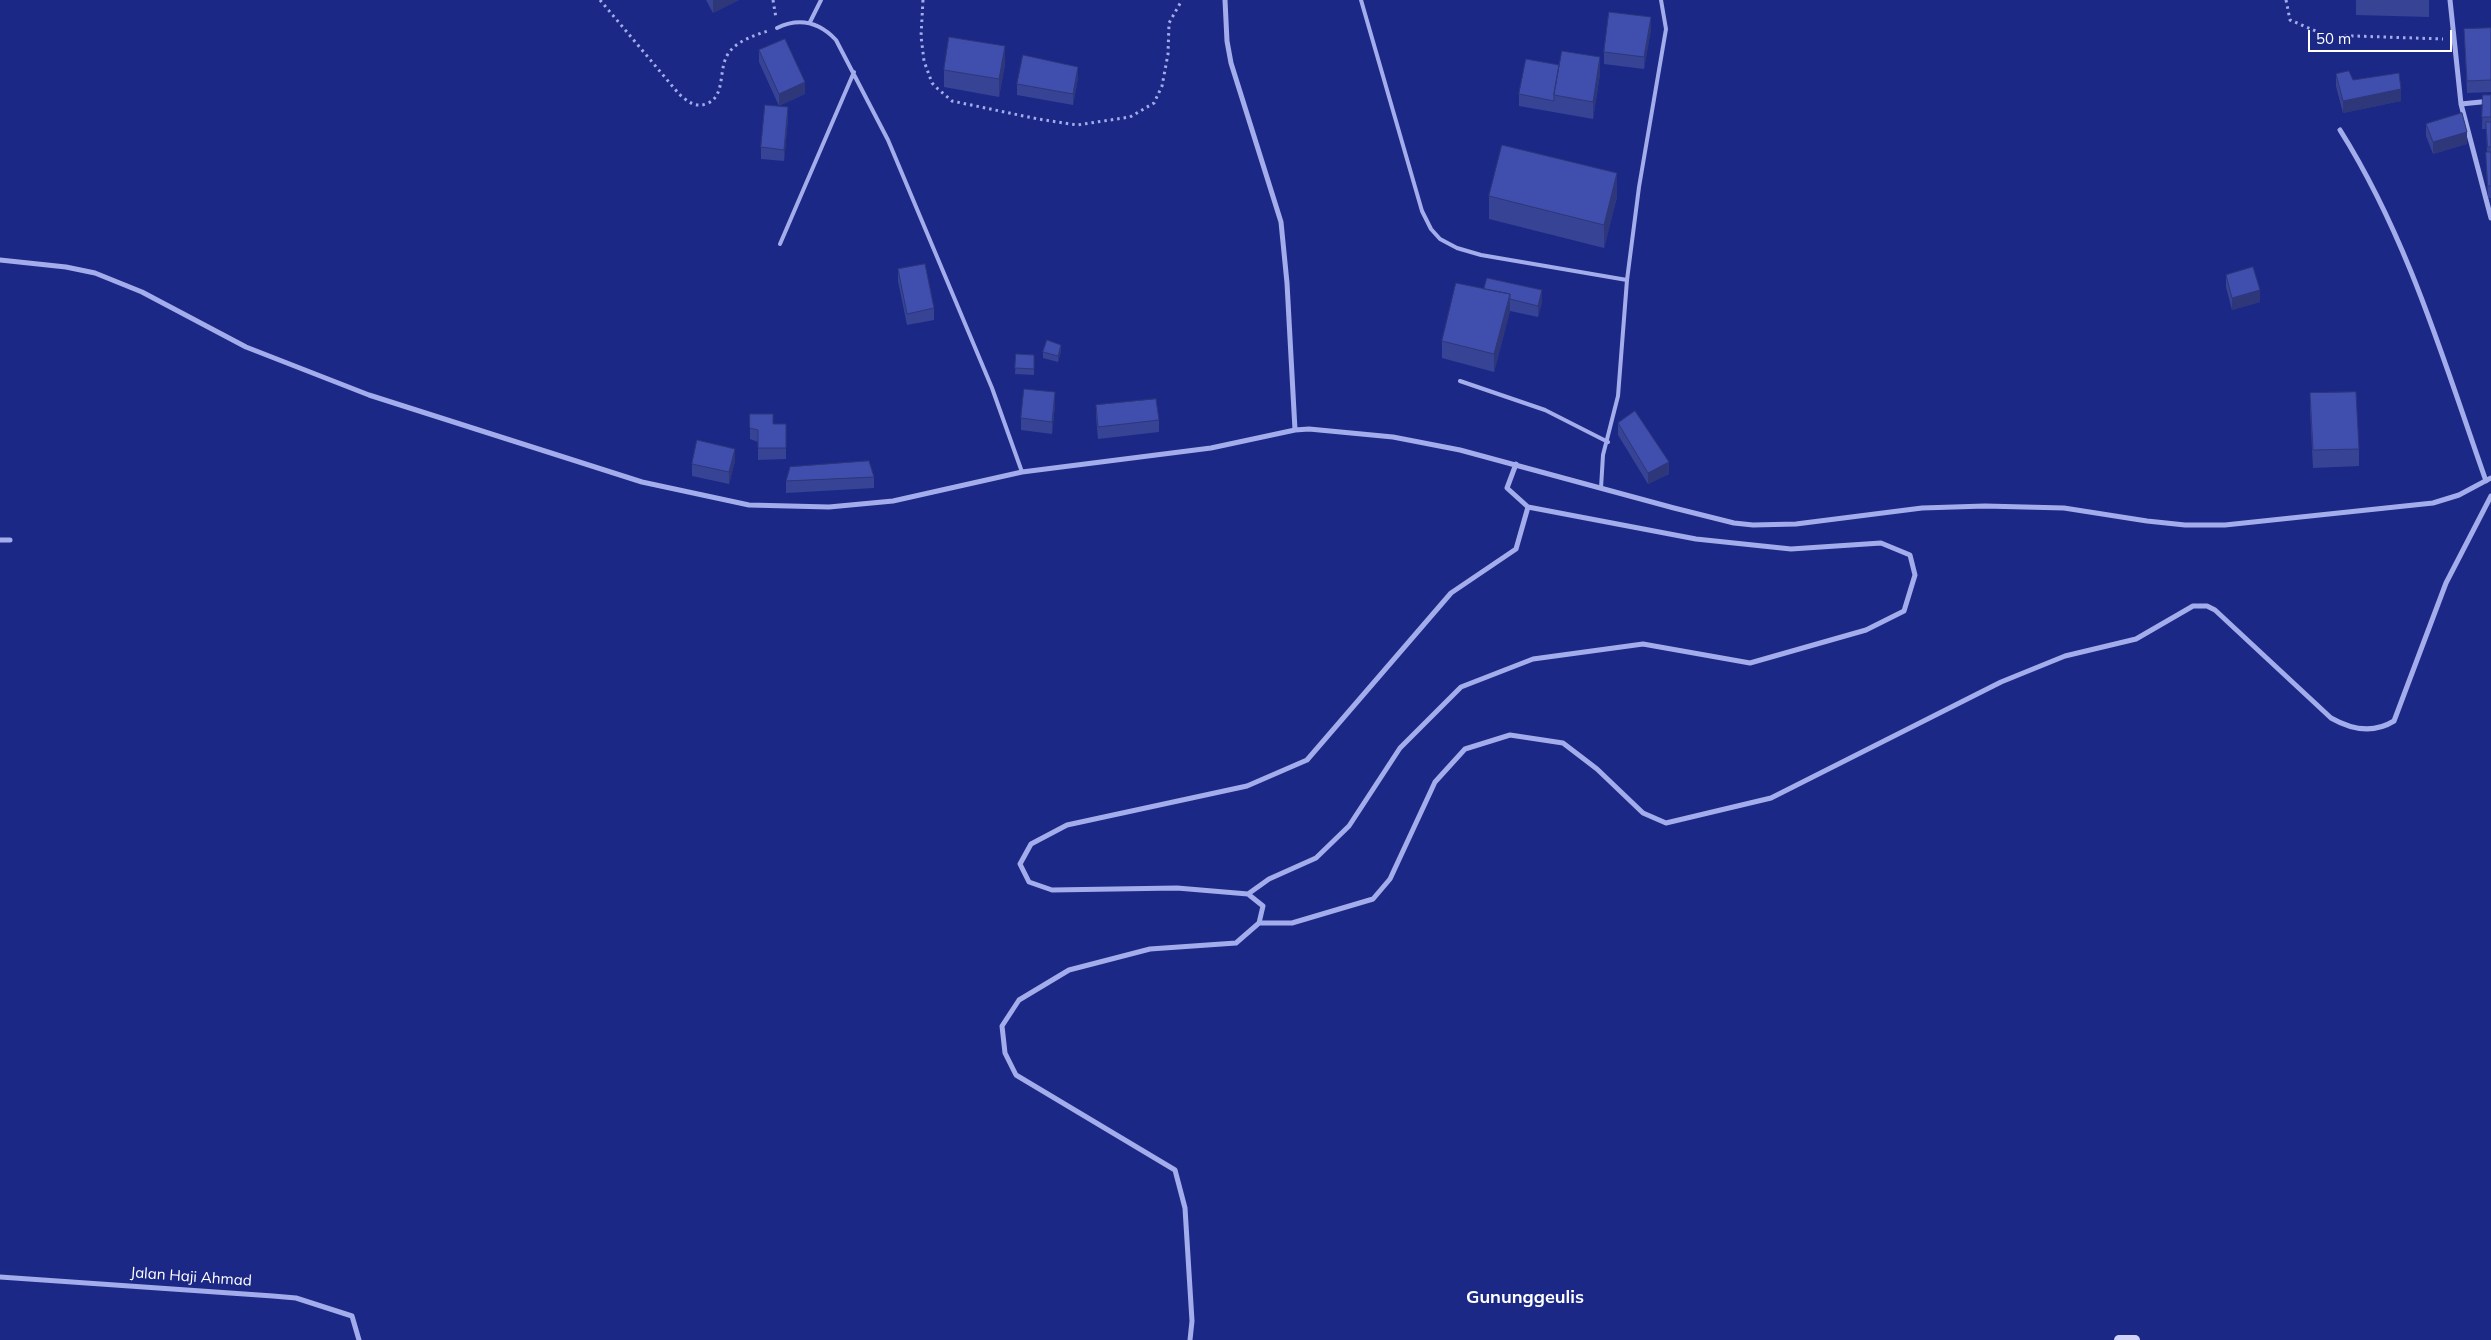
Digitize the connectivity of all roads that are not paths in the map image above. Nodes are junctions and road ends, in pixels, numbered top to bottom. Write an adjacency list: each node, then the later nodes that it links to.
1 (821, 0): 6 (lane)
2 (1225, 0): 17 (street)
3 (1361, 0): 15 (lane)
4 (1661, 0): 15 (lane)
5 (2450, 0): 10 (street)
6 (810, 22): 7 (lane); 8 (lane)
7 (777, 28)
8 (854, 72): 13 (lane); 20 (lane)
9 (2491, 101): 10 (street)
10 (2461, 104): 12 (street)
11 (2340, 130): 21 (street)
12 (2491, 218)
13 (780, 244)
14 (0, 260): 20 (street)
15 (1627, 280): 18 (lane)
16 (1460, 382): 18 (lane)
17 (1296, 430): 19 (street); 20 (street)
18 (1608, 442): 22 (lane)
19 (1516, 464): 22 (street); 24 (street)
20 (1022, 472)
21 (2488, 479): 22 (street)
22 (1601, 488)
23 (2491, 496): 28 (street)
24 (1528, 507): 27 (street); 27 (street)
25 (0, 540): 26 (street)
26 (10, 540)
27 (1248, 894): 28 (street)
28 (1259, 923): 31 (street)
29 (0, 1276): 30 (street, Jalan Haji Ahmad)
30 (359, 1340)
31 (1190, 1340)
32 (2120, 1340): 33 (main road)
33 (2135, 1340)

